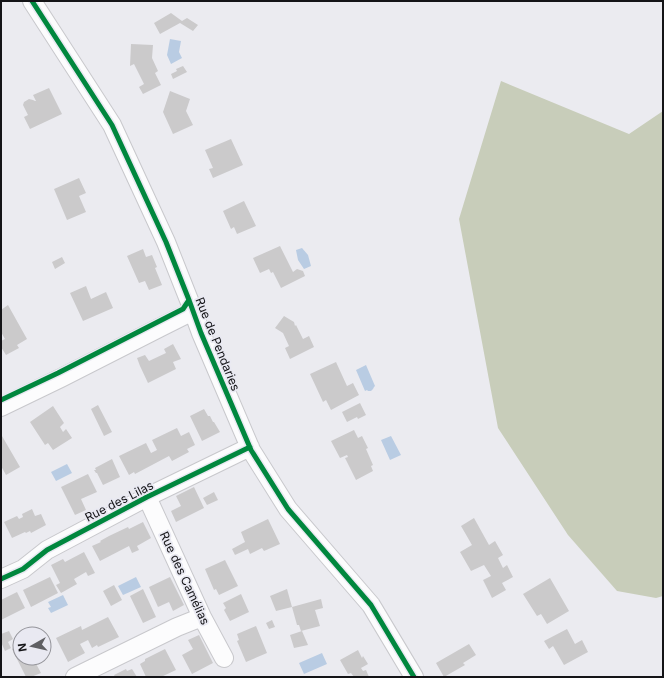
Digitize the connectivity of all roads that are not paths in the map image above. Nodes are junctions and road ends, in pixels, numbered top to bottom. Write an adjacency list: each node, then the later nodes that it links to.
1 (32, 1): 2 (street, Rue de Pendaries)
2 (193, 311): 3 (street); 4 (street, Rue de Pendaries)
3 (1, 407)
4 (250, 447): 5 (street, Rue des Lilas); 10 (street, Rue de Pendaries)
5 (147, 497): 6 (street, Rue des Lilas); 7 (street, Rue des Camélias)
6 (1, 579)
7 (202, 617): 8 (street, Rue des Camélias); 9 (street)
8 (224, 658)
9 (76, 677)
10 (414, 677)

